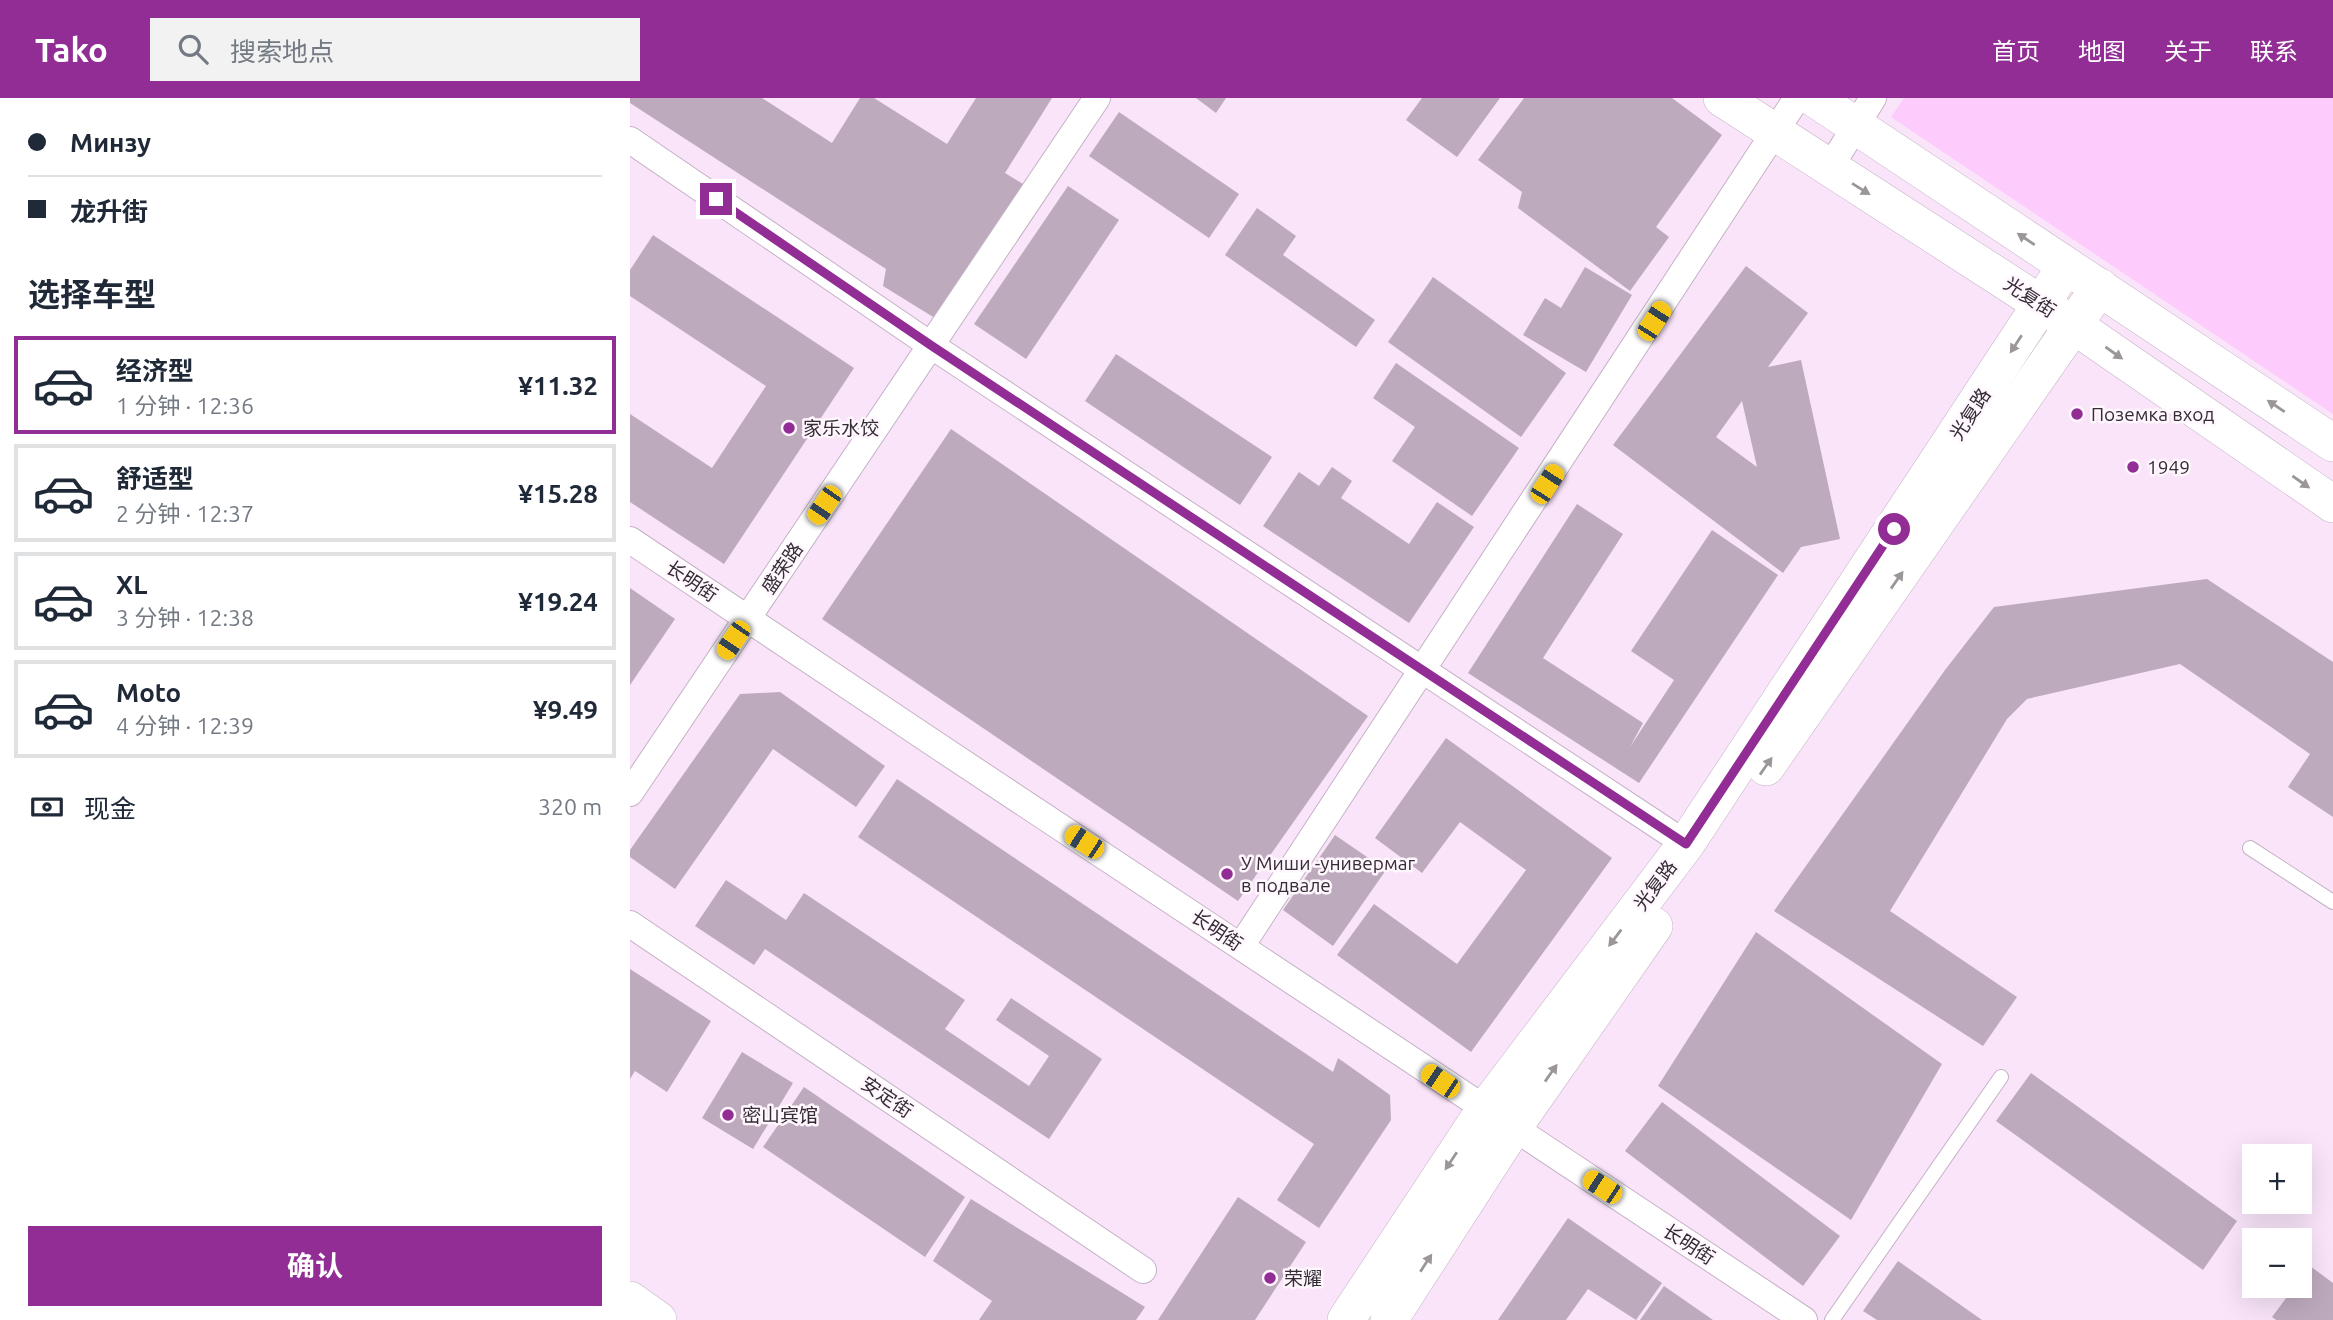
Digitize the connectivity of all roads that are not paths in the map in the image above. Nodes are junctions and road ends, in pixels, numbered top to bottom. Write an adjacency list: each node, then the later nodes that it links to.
1 (1097, 98): 13 (street, 盛荣路)
2 (1722, 98): 6 (street, 光复街)
3 (1797, 98): 6 (street)
4 (1814, 98): 5 (street)
5 (1864, 112): 8 (street); 9 (street, one-way to 5)
6 (1776, 134): 8 (street, 光复街); 18 (street)
7 (630, 140): 13 (street)
8 (1829, 169): 11 (street, 光复街, one-way to 11)
9 (2066, 266): 10 (street); 11 (street, 光复路)
10 (2100, 288): 12 (street, 光复路); 14 (street, one-way to 10)
11 (2042, 304): 12 (street, 光复街); 20 (street, 光复路, one-way to 20)
12 (2075, 326): 15 (street, 光复街, one-way to 15); 26 (street, 光复路, one-way to 12)
13 (932, 346): 17 (street, 盛荣路); 18 (street)
14 (2333, 443)
15 (2333, 504)
16 (630, 540): 17 (street, 长明街)
17 (747, 619): 19 (street, 盛荣路); 24 (street, 长明街)
18 (1424, 671): 20 (street); 24 (street)
19 (630, 793)
20 (1686, 844): 26 (street, 光复路, one-way to 26)
21 (2249, 848): 22 (lane)
22 (2333, 902)
23 (630, 924): 27 (street, 安定街)
24 (1241, 946): 26 (street, 长明街)
25 (2001, 1077): 33 (lane)
26 (1498, 1119): 30 (street, 光复路, one-way to 30); 31 (street, 光复路, one-way to 26); 32 (street, 长明街)
27 (1143, 1270)
28 (630, 1300): 29 (street)
29 (658, 1320)
30 (1346, 1320)
31 (1388, 1320)
32 (1804, 1320)
33 (1832, 1320)

